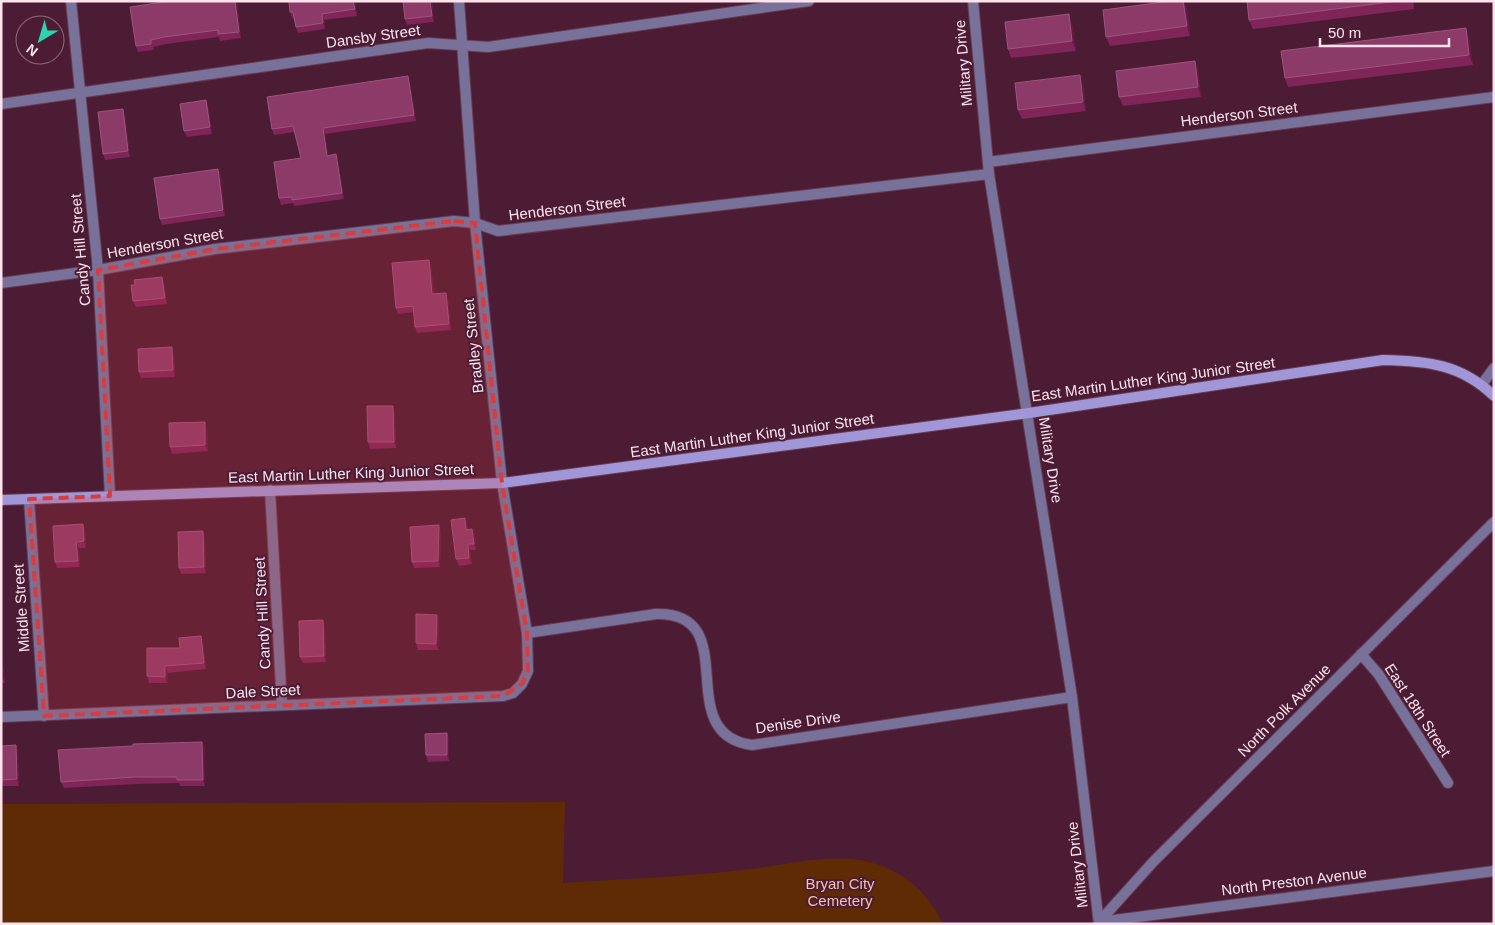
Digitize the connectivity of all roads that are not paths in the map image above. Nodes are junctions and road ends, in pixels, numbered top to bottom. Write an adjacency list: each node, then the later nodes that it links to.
1 (71, 1): 6 (street, Candy Hill Street)
2 (459, 1): 5 (street, Bradley Street)
3 (809, 1): 5 (street, Dansby Street)
4 (973, 1): 9 (street, Military Drive)
5 (462, 46): 6 (street, Dansby Street); 11 (street, Bradley Street)
6 (81, 94): 8 (street, Dansby Street); 12 (street, Candy Hill Street)
7 (1494, 97): 9 (street, Henderson Street)
8 (1, 104)
9 (988, 162): 10 (street, Military Drive)
10 (989, 174): 11 (street, Henderson Street); 17 (street, Military Drive)
11 (475, 223): 12 (street, Henderson Street); 18 (street, Bradley Street)
12 (98, 270): 13 (street, Henderson Street); 20 (street, Candy Hill Street)
13 (1, 283)
14 (1494, 368): 15 (street)
15 (1482, 384): 16 (street, East Martin Luther King Junior Street); 17 (street, East Martin Luther King Junior Street)
16 (1494, 396)
17 (1029, 413): 18 (street, East Martin Luther King Junior Street); 27 (street, Military Drive)
18 (502, 483): 19 (street, East Martin Luther King Junior Street); 24 (street, Bradley Street)
19 (270, 490): 20 (street, East Martin Luther King Junior Street); 28 (street, Candy Hill Street)
20 (110, 496): 21 (street, East Martin Luther King Junior Street)
21 (28, 499): 22 (street, East Martin Luther King Junior Street); 29 (street, Middle Street)
22 (1, 500)
23 (1494, 522): 25 (street, North Polk Avenue)
24 (527, 633): 26 (street, Bradley Street); 27 (street, Denise Drive)
25 (1361, 654): 31 (street, East 18th Street); 33 (street, North Polk Avenue)
26 (522, 684): 28 (street, Dale Street)
27 (1072, 697): 33 (street, Military Drive)
28 (282, 705): 29 (street, Dale Street)
29 (44, 716): 30 (street, Dale Street)
30 (1, 717)
31 (1448, 783)
32 (1494, 871): 33 (street, North Preston Avenue)
33 (1099, 923)

